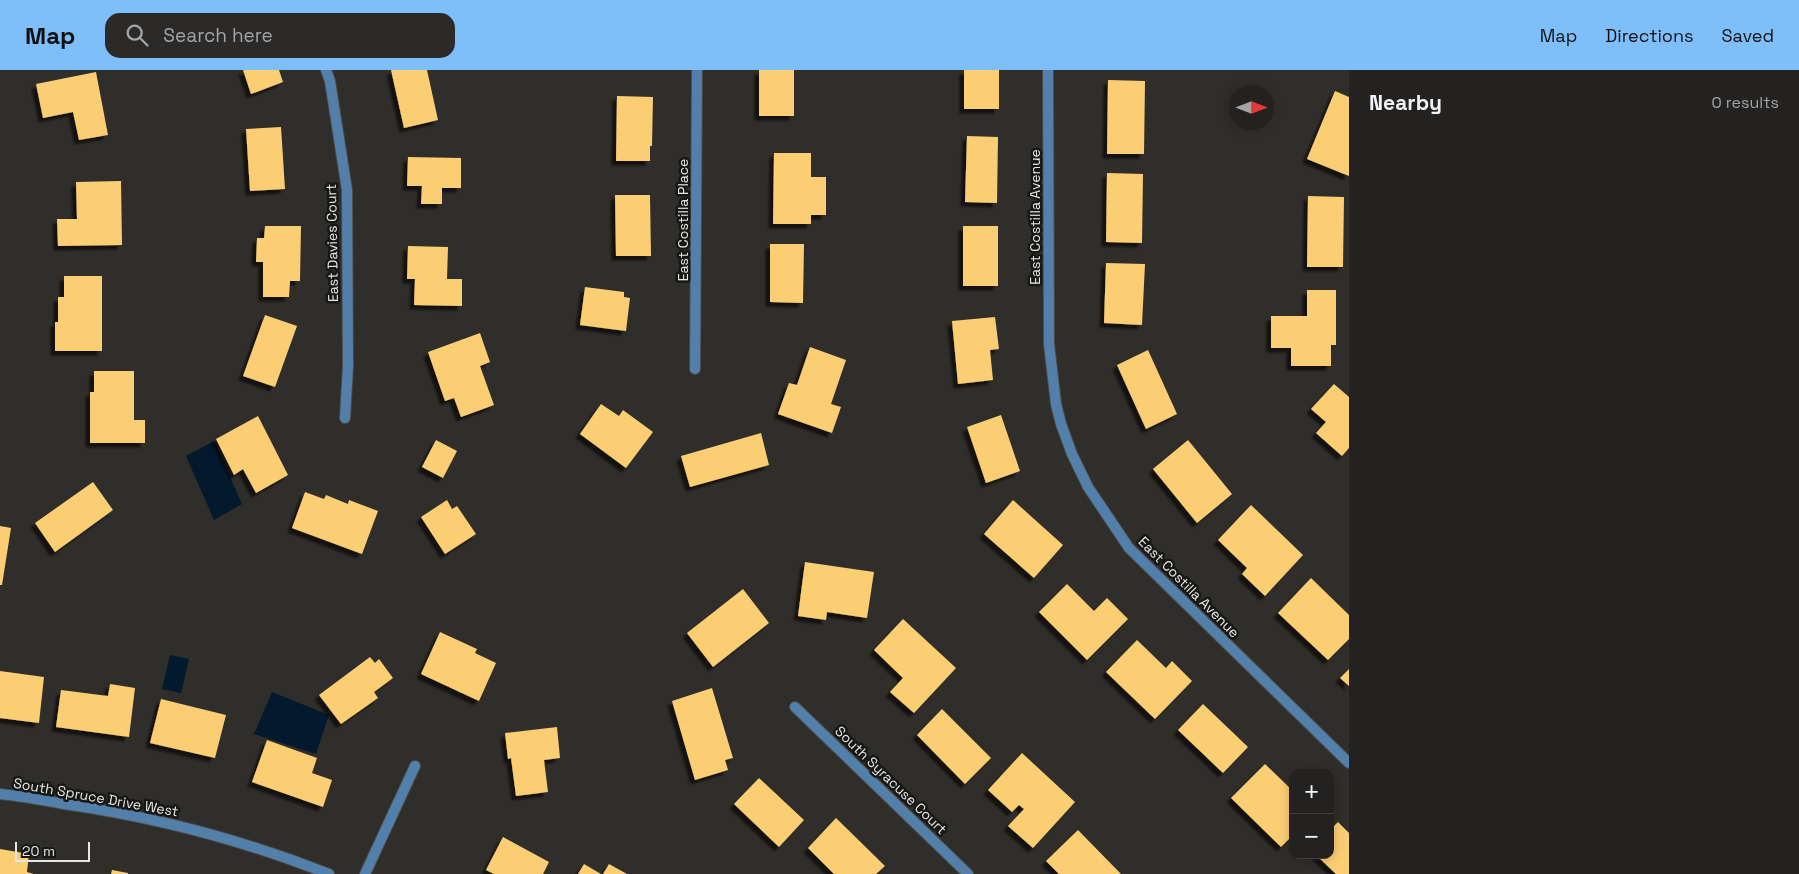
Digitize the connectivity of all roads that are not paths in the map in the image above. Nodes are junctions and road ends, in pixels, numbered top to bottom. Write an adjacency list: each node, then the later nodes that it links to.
1 (326, 70): 5 (street, East Davies Court)
2 (697, 70): 4 (street, East Costilla Place)
3 (1048, 70): 7 (street, East Costilla Avenue)
4 (696, 369)
5 (345, 418)
6 (795, 707): 12 (street, South Syracuse Court)
7 (1349, 763)
8 (415, 766): 11 (street)
9 (0, 794): 10 (street, South Spruce Drive West)
10 (329, 874)
11 (365, 874)
12 (968, 874)

